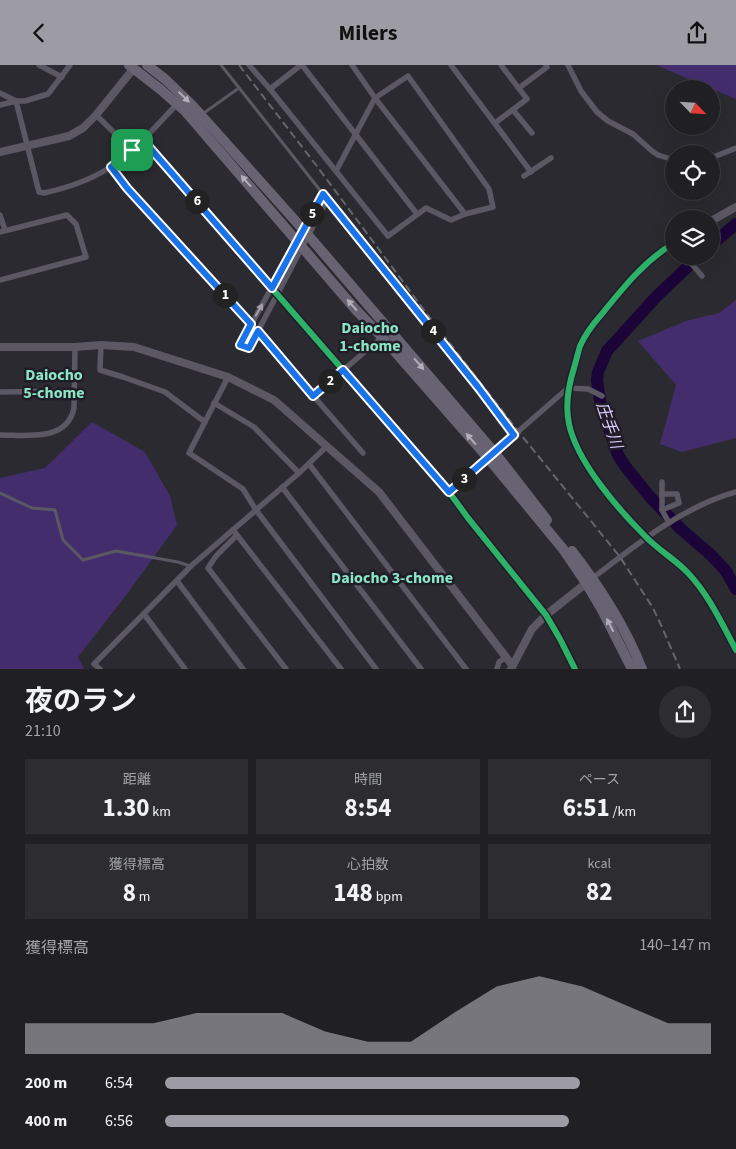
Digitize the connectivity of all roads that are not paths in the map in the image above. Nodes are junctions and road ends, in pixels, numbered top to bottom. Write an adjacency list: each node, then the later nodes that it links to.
1 (39, 65): 14 (street)
2 (70, 65): 14 (street)
3 (147, 65): 15 (highway)
4 (159, 65): 15 (highway)
5 (220, 65): 16 (lane)
6 (249, 65): 18 (street)
7 (302, 65): 18 (street); 29 (street)
8 (451, 65): 27 (street)
9 (501, 65): 17 (street)
10 (546, 65): 17 (street)
11 (568, 65): 36 (street)
12 (354, 66): 20 (street)
13 (132, 67): 22 (highway); 25 (street)
14 (62, 77): 21 (street)
15 (165, 79): 26 (highway, one-way to 26)
16 (238, 88): 26 (lane); 42 (lane)
17 (519, 88): 24 (street)
18 (270, 89): 39 (street)
19 (0, 93): 21 (street)
20 (375, 98): 29 (street); 46 (street); 46 (street)
21 (16, 101): 23 (street); 31 (street)
22 (177, 104): 30 (street); 51 (highway, one-way to 22)
23 (0, 105)
24 (513, 110): 27 (street); 28 (street)
25 (96, 115): 31 (street); 33 (street)
26 (201, 115): 50 (highway)
27 (495, 123): 40 (street)
28 (532, 133)
29 (356, 134): 39 (street); 45 (street)
30 (143, 140): 33 (street); 56 (street)
31 (27, 146): 34 (street); 38 (street)
32 (736, 148): 35 (street)
33 (132, 150): 38 (street)
34 (0, 152)
35 (720, 154)
36 (665, 157)
37 (551, 158): 40 (street)
38 (111, 167): 58 (street)
39 (336, 171): 45 (street)
40 (531, 171): 41 (street)
41 (524, 176)
42 (323, 194): 43 (lane); 50 (street)
43 (327, 200): 50 (street); 74 (lane)
44 (736, 207): 48 (street)
45 (416, 214): 46 (street)
46 (465, 214)
47 (0, 215): 49 (street)
48 (720, 216)
49 (3, 231): 55 (street)
50 (306, 232): 51 (street); 77 (highway, one-way to 77)
51 (300, 244): 56 (street); 57 (street); 60 (highway, one-way to 51)
52 (665, 251): 66 (street)
53 (693, 265): 54 (street)
54 (702, 276)
55 (0, 279)
56 (272, 288): 57 (street); 58 (street, one-way to 56)
57 (278, 294): 59 (street); 64 (street)
58 (251, 324): 59 (street); 59 (street)
59 (258, 331): 69 (street)
60 (382, 337): 64 (street); 77 (highway, one-way to 60)
61 (101, 345): 63 (street); 65 (street); 72 (street)
62 (0, 347): 63 (street)
63 (75, 347): 67 (street)
64 (343, 370): 69 (street); 83 (street)
65 (228, 377): 71 (street); 75 (street)
66 (568, 388): 70 (street); 74 (street); 91 (street)
67 (74, 391): 68 (street); 73 (street)
68 (0, 392)
69 (313, 396): 76 (street)
70 (602, 396)
71 (214, 403): 72 (street); 79 (street)
72 (205, 422): 87 (street)
73 (0, 435)
74 (514, 435): 77 (street)
75 (327, 446): 78 (street); 98 (street)
76 (363, 453)
77 (491, 455): 83 (street); 94 (highway)
78 (310, 464): 79 (street); 107 (street)
79 (299, 473): 81 (street)
80 (662, 482): 85 (street)
81 (282, 487): 87 (street); 106 (street)
82 (736, 491): 88 (street)
83 (449, 492): 96 (street)
84 (0, 493): 92 (lane)
85 (662, 494): 86 (street); 86 (street)
86 (662, 509): 88 (street)
87 (256, 510): 89 (street); 105 (street)
88 (666, 525): 91 (street)
89 (232, 530): 90 (street); 92 (street)
90 (237, 535): 103 (street); 104 (street)
91 (646, 537): 94 (street); 97 (street)
92 (191, 566): 93 (street)
93 (177, 581): 95 (street); 102 (street)
94 (589, 581): 96 (street); 110 (highway, one-way to 94); 111 (highway)
95 (144, 614): 100 (street); 101 (street)
96 (546, 615): 99 (street); 109 (street)
97 (736, 650)
98 (506, 657): 99 (street); 108 (street)
99 (511, 667)
100 (100, 669)
101 (185, 669)
102 (243, 669)
103 (286, 669)
104 (341, 669)
105 (376, 669)
106 (420, 669)
107 (466, 669)
108 (497, 669)
109 (575, 669)
110 (632, 669)
111 (642, 669)

